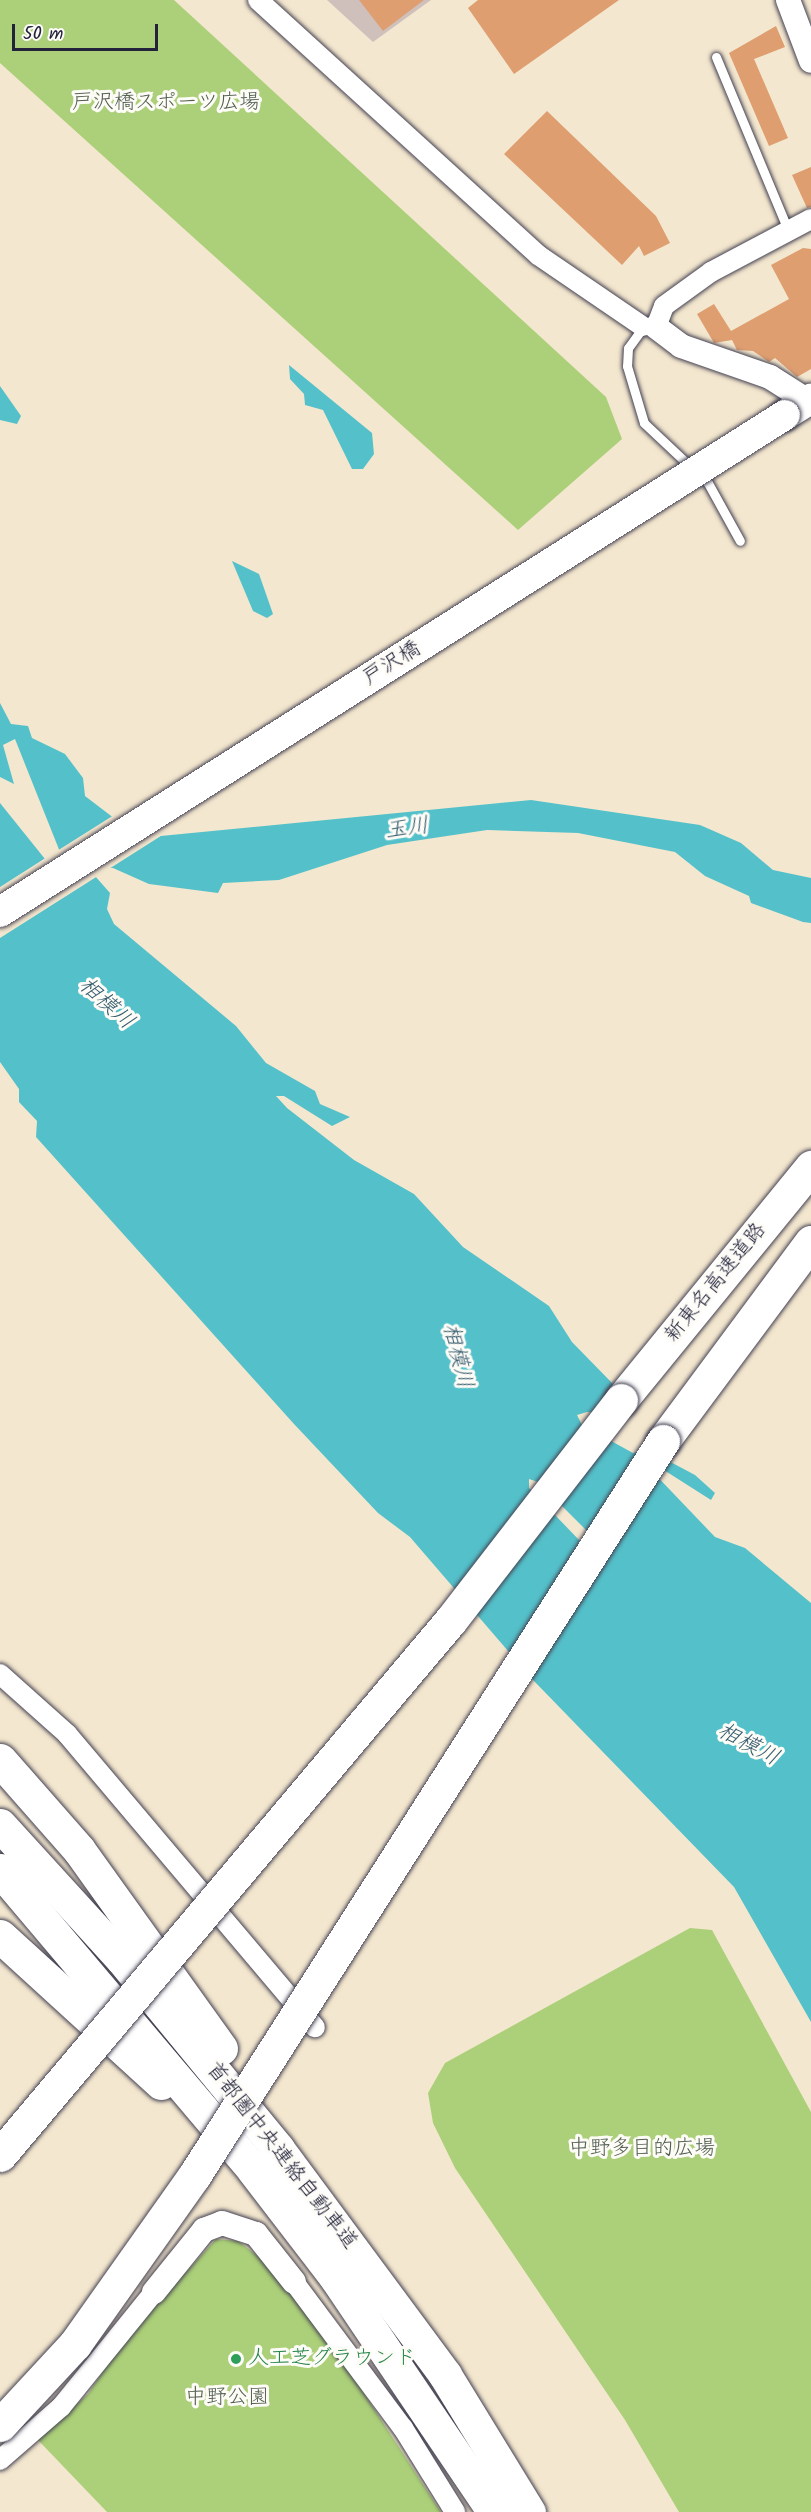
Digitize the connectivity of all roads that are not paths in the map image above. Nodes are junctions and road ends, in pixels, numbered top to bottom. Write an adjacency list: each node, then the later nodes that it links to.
1 (258, 0): 7 (street)
2 (788, 0): 4 (street)
3 (716, 57): 6 (lane)
4 (811, 61)
5 (811, 219): 6 (street)
6 (788, 230): 7 (street)
7 (649, 326): 8 (street); 9 (lane)
8 (804, 404): 10 (main road, 戸沢橋, bridge)
9 (740, 541)
10 (0, 912)
11 (811, 1167): 19 (highway, 新東名高速道路, bridge)
12 (811, 1242): 24 (highway, bridge)
13 (0, 1674): 18 (street)
14 (0, 1760): 23 (highway, bridge)
15 (0, 1825): 23 (highway, 首都圏中央連絡自動車道, bridge)
16 (0, 1870): 20 (highway, 首都圏中央連絡自動車道, bridge)
17 (0, 1936): 20 (highway, bridge)
18 (315, 2026)
19 (0, 2155)
20 (254, 2171): 27 (highway, 首都圏中央連絡自動車道)
21 (294, 2282): 22 (street); 26 (street)
22 (154, 2292): 25 (street)
23 (445, 2375): 28 (highway, 首都圏中央連絡自動車道)
24 (0, 2425)
25 (0, 2460)
26 (455, 2512)
27 (494, 2512)
28 (529, 2512)

